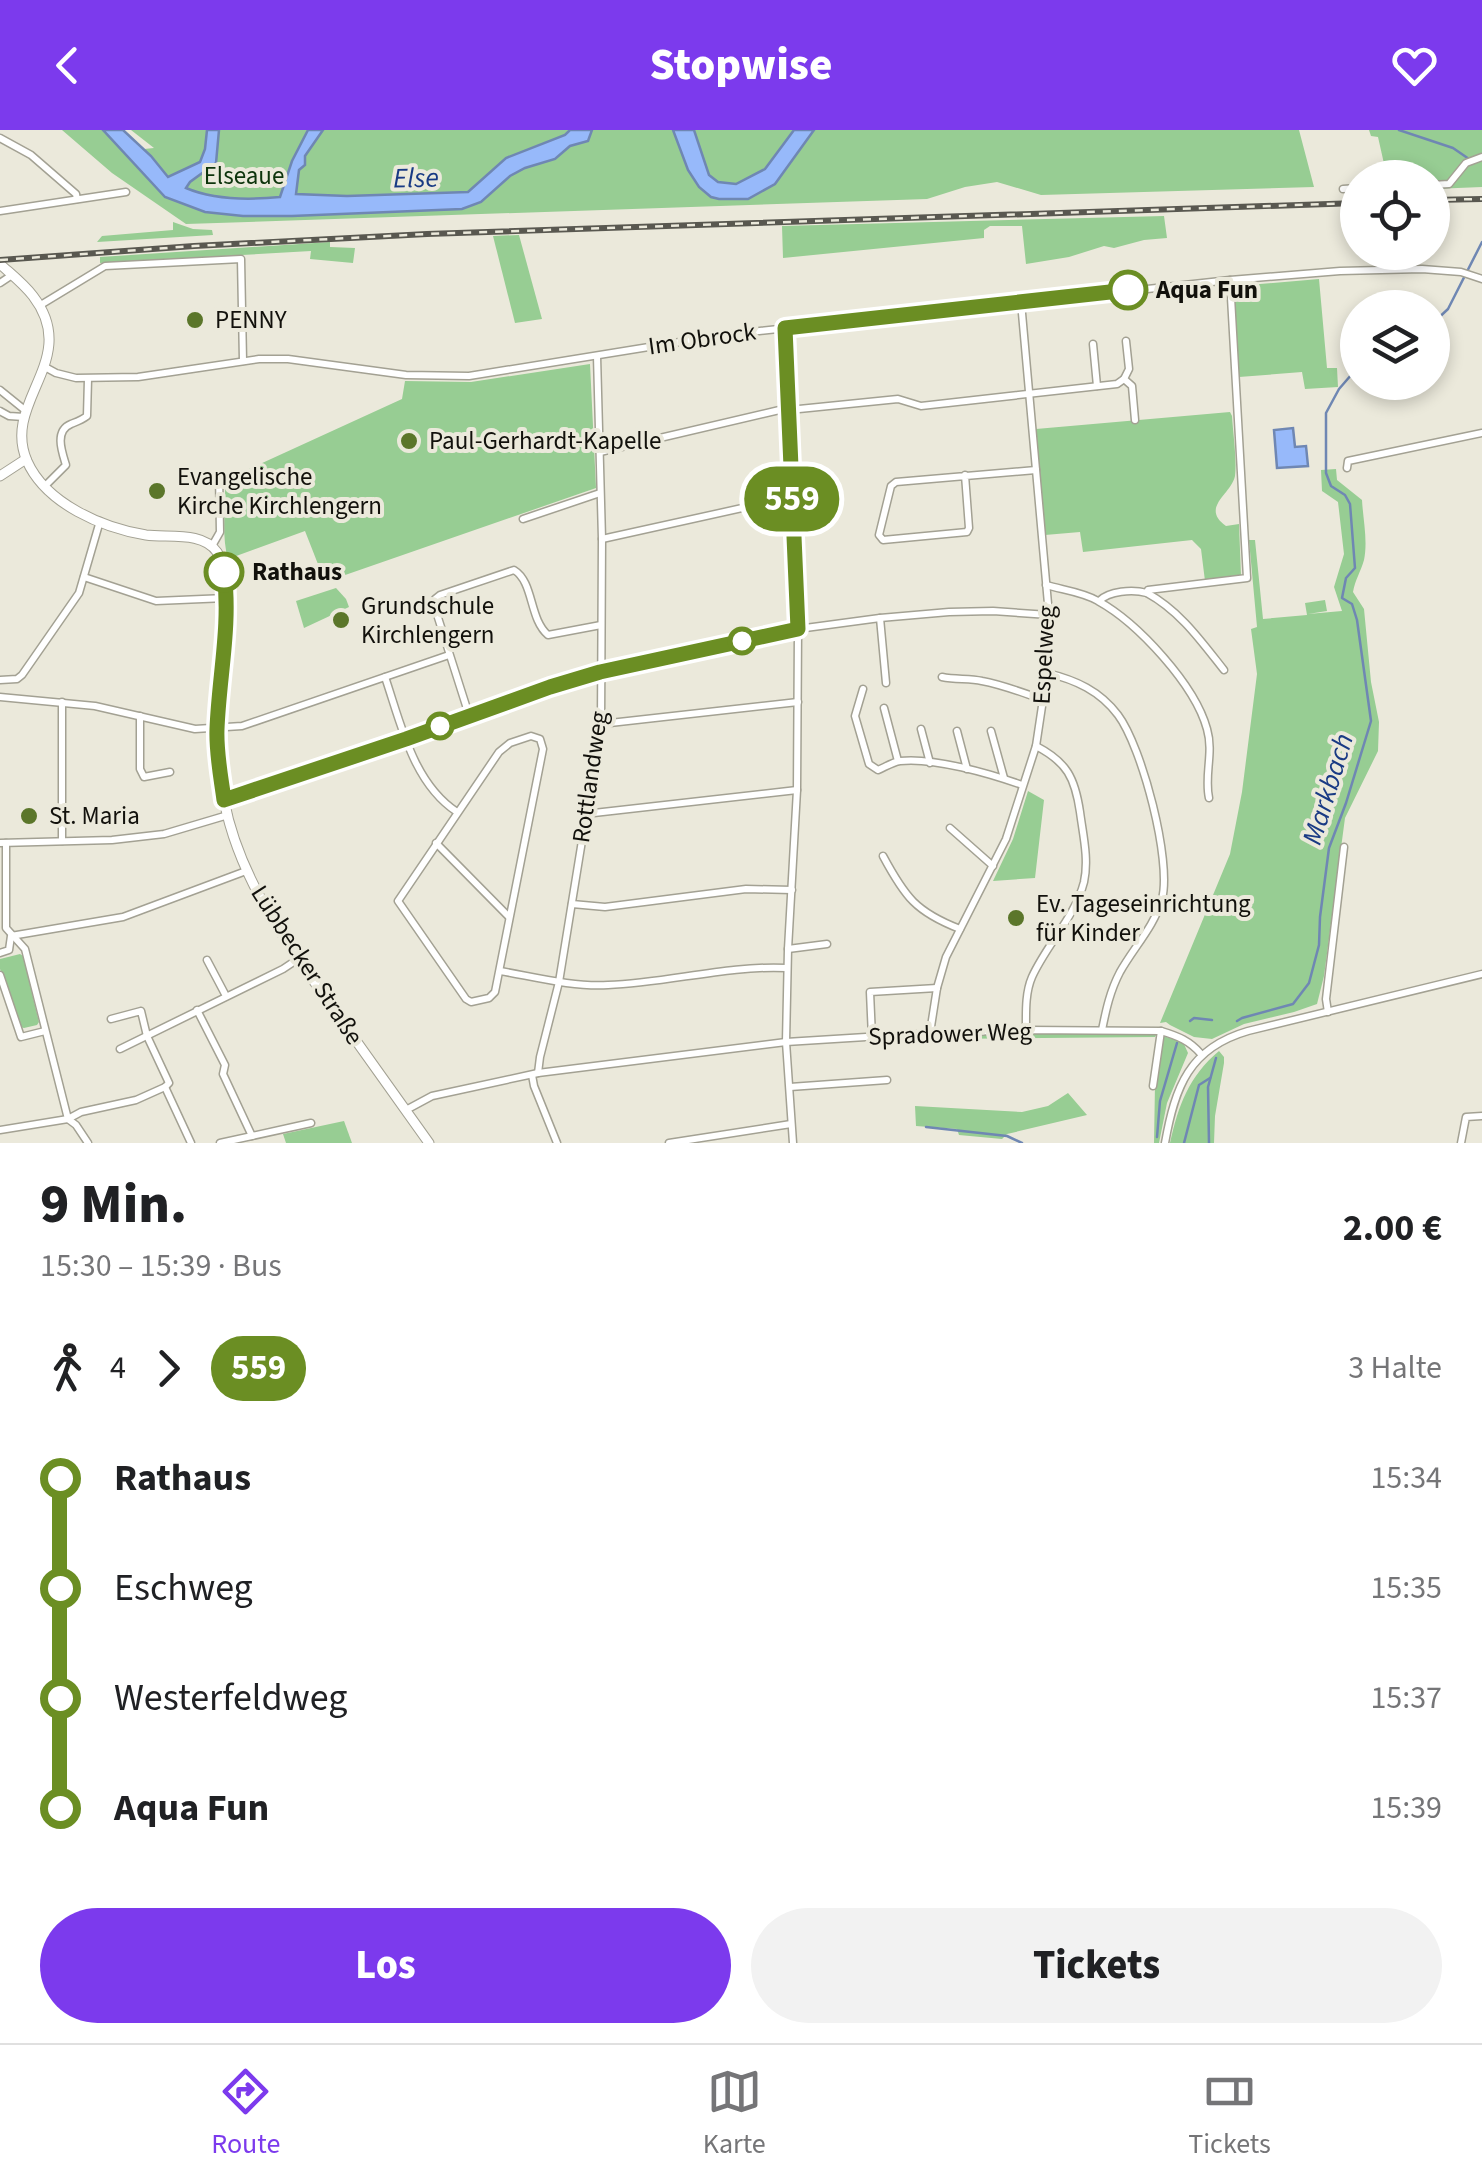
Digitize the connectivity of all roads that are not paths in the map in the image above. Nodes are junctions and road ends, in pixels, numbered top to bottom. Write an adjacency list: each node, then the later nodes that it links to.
1 (0, 138): 5 (street)
2 (1480, 157): 3 (street)
3 (1450, 183)
4 (126, 192): 5 (street)
5 (76, 199): 6 (street)
6 (0, 211)
7 (0, 264): 8 (street)
8 (12, 275): 11 (street); 13 (street)
9 (1478, 277): 10 (street, Im Obrock)
10 (1230, 280): 12 (street, Im Obrock); 46 (street)
11 (0, 283)
12 (1021, 302): 14 (street, Im Obrock); 24 (street, Espelweg)
13 (40, 306): 18 (street); 19 (street)
14 (785, 328): 17 (street, Im Obrock); 25 (street)
15 (1126, 341): 21 (street)
16 (1093, 344): 22 (street)
17 (598, 356): 18 (street, Im Obrock); 30 (street, Rottlandweg)
18 (243, 362): 20 (street, Im Obrock)
19 (45, 367): 20 (street, Im Obrock); 27 (street)
20 (88, 379): 37 (street)
21 (1124, 379): 22 (street); 28 (street)
22 (1097, 386): 24 (street)
23 (0, 390): 27 (street)
24 (1028, 393): 25 (street); 33 (street, Espelweg)
25 (788, 408): 30 (street); 39 (street)
26 (0, 412): 27 (street)
27 (25, 414): 31 (street)
28 (1136, 420)
29 (1482, 433): 32 (street)
30 (600, 452): 38 (street, Rottlandweg)
31 (26, 458): 35 (street); 37 (street)
32 (1346, 468)
33 (1036, 470): 36 (street); 45 (street, Espelweg)
34 (219, 474): 43 (street)
35 (0, 476)
36 (965, 476): 36 (street)
37 (45, 486): 41 (street)
38 (600, 493): 40 (street); 42 (street, Rottlandweg)
39 (792, 496): 42 (street); 52 (street)
40 (523, 519)
41 (100, 521): 43 (street); 44 (street)
42 (602, 539): 51 (street, Rottlandweg)
43 (212, 546): 47 (street, Lübbecker Straße)
44 (84, 577): 47 (street); 59 (street)
45 (1046, 585): 48 (street); 49 (street, Espelweg)
46 (1146, 593): 48 (street); 54 (street)
47 (226, 598): 70 (street, Lübbecker Straße)
48 (1099, 601): 83 (street)
49 (1049, 614): 50 (street); 56 (street, Espelweg)
50 (880, 618): 52 (street); 60 (street)
51 (601, 624): 53 (street); 55 (street, Rottlandweg)
52 (798, 629): 55 (street); 65 (street)
53 (450, 654): 57 (street); 68 (street)
54 (1224, 670)
55 (600, 672): 68 (street); 69 (street, Rottlandweg)
56 (1048, 673): 63 (street, Espelweg); 117 (street)
57 (385, 677): 70 (street); 74 (street)
58 (942, 677): 63 (street)
59 (0, 680)
60 (886, 684)
61 (863, 689): 76 (street)
62 (0, 697): 64 (street)
63 (1044, 700): 75 (street, Espelweg)
64 (62, 702): 67 (street); 89 (street)
65 (798, 702): 69 (street); 82 (street)
66 (884, 708): 76 (street)
67 (140, 716): 70 (street); 79 (street)
68 (469, 716): 74 (street)
69 (601, 724): 86 (street, Rottlandweg)
70 (217, 729): 84 (street, Lübbecker Straße)
71 (921, 729): 77 (street)
72 (957, 731): 78 (street)
73 (991, 731): 80 (street)
74 (406, 739): 84 (street); 85 (street)
75 (1036, 746): 81 (street, Espelweg); 116 (street)
76 (898, 761): 77 (street)
77 (930, 763): 78 (street)
78 (967, 770): 80 (street)
79 (170, 772)
80 (1004, 779): 81 (street)
81 (1022, 786): 94 (street, Espelweg)
82 (797, 790): 86 (street); 96 (street)
83 (1208, 798)
84 (224, 800): 87 (street, Lübbecker Straße)
85 (457, 812): 90 (street); 98 (street)
86 (585, 814): 97 (street, Rottlandweg)
87 (228, 815): 89 (street); 95 (street, Lübbecker Straße)
88 (950, 828): 94 (street)
89 (62, 841): 91 (street)
90 (436, 842): 98 (street); 107 (street)
91 (3, 843): 100 (street)
92 (1344, 847): 114 (street)
93 (883, 856): 99 (street)
94 (993, 866): 99 (street, Espelweg)
95 (246, 872): 100 (street); 104 (street, Lübbecker Straße)
96 (792, 890): 97 (street); 102 (street)
97 (572, 904): 110 (street, Rottlandweg)
98 (510, 918): 107 (street)
99 (960, 930): 111 (street, Espelweg)
100 (11, 936): 103 (street); 119 (street)
101 (827, 944): 102 (street)
102 (788, 949): 106 (street)
103 (0, 954)
104 (298, 958): 112 (street); 131 (street, Lübbecker Straße)
105 (207, 960): 112 (street)
106 (787, 968): 110 (street); 123 (street)
107 (500, 971): 110 (street)
108 (1482, 974): 114 (street)
109 (0, 975): 119 (street)
110 (559, 982): 126 (street, Rottlandweg)
111 (938, 988): 120 (street, Espelweg); 122 (street)
112 (226, 996): 113 (street)
113 (198, 1010): 121 (street); 137 (street)
114 (1328, 1012): 125 (street)
115 (111, 1019): 121 (street)
116 (1026, 1030): 117 (street, Spradower Weg); 120 (street, Spradower Weg)
117 (1102, 1030): 118 (street, Spradower Weg)
118 (1161, 1030): 125 (street); 128 (street)
119 (45, 1031): 133 (street)
120 (930, 1033): 122 (street, Spradower Weg)
121 (147, 1036): 124 (street); 129 (street)
122 (872, 1037): 123 (street, Spradower Weg)
123 (786, 1042): 126 (street, Spradower Weg); 130 (street)
124 (120, 1049)
125 (1201, 1054): 145 (street)
126 (535, 1074): 131 (street, Spradower Weg); 142 (street)
127 (888, 1080): 130 (street)
128 (1153, 1086)
129 (166, 1087): 133 (street); 139 (street)
130 (790, 1087): 135 (street)
131 (406, 1110): 141 (street, Lübbecker Straße)
132 (1482, 1116): 146 (street)
133 (68, 1119): 136 (street); 138 (street)
134 (310, 1123): 137 (street)
135 (792, 1124): 143 (street); 144 (street)
136 (0, 1130)
137 (252, 1136): 140 (street)
138 (88, 1143)
139 (191, 1143)
140 (220, 1143)
141 (429, 1143)
142 (557, 1143)
143 (669, 1143)
144 (794, 1143)
145 (1165, 1143)
146 (1461, 1143)

